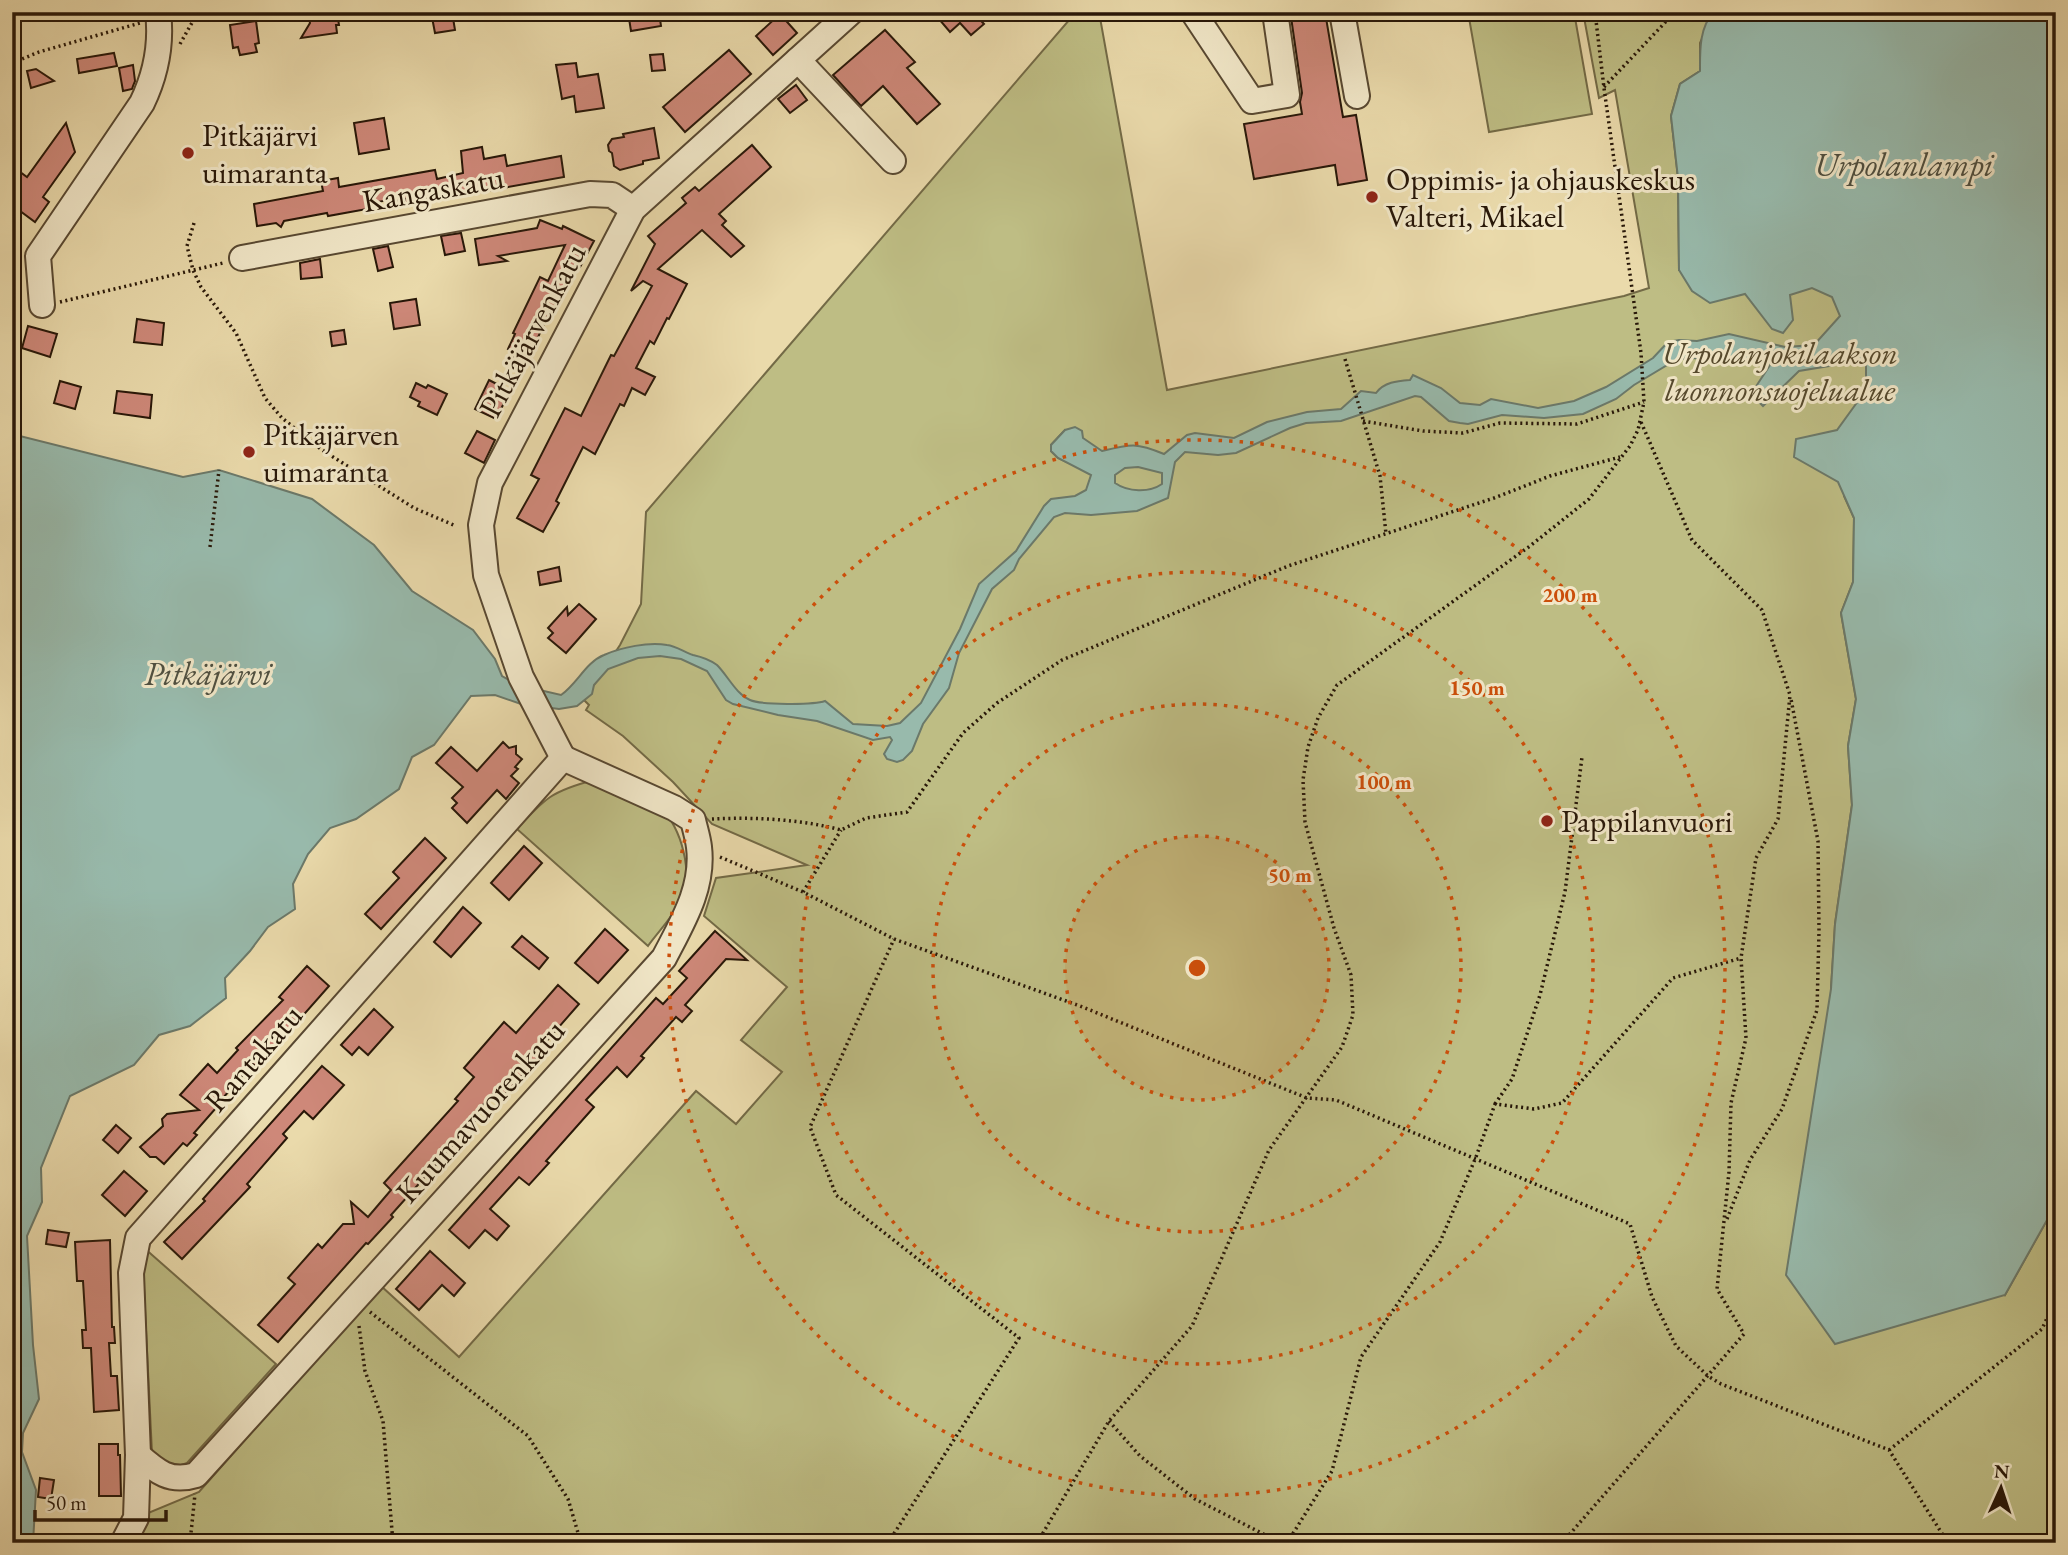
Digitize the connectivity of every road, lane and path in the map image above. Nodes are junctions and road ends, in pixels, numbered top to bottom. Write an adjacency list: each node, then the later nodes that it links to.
1 (851, 12): 8 (street, Pitkäjärvenkatu)
2 (1275, 12): 6 (street)
3 (1342, 12): 11 (street)
4 (1595, 12): 10 (path)
5 (1675, 12): 10 (path)
6 (1198, 13)
7 (158, 15): 9 (path); 17 (street)
8 (799, 60): 12 (street); 13 (street, Pitkäjärvenkatu)
9 (12, 63)
10 (1604, 88): 20 (path)
11 (1357, 96)
12 (893, 161)
13 (633, 209): 15 (street, Kangaskatu); 30 (street, Pitkäjärvenkatu)
14 (194, 223): 16 (path)
15 (242, 258): 16 (path)
16 (193, 270): 17 (path); 25 (path)
17 (42, 305): 18 (path)
18 (12, 309)
19 (1345, 359): 22 (path)
20 (1644, 402): 21 (path); 22 (path)
21 (1640, 420): 23 (path); 28 (path)
22 (1363, 421): 26 (path)
23 (1622, 456): 26 (path); 37 (path)
24 (219, 470): 27 (path)
25 (456, 526)
26 (1387, 534): 32 (path)
27 (210, 547)
28 (1790, 695): 36 (path); 40 (path)
29 (1582, 757): 38 (path)
30 (562, 758): 31 (street); 46 (street, Rantakatu)
31 (693, 820): 32 (path); 33 (street, Kuumavuorenkatu)
32 (841, 830): 34 (path)
33 (699, 848): 34 (path); 42 (street, Kuumavuorenkatu)
34 (803, 892): 35 (path)
35 (894, 939): 37 (path); 52 (path)
36 (1741, 958): 38 (path); 40 (path)
37 (1307, 1098): 39 (path); 44 (path)
38 (1495, 1104): 39 (path)
39 (1476, 1157): 43 (path); 55 (path)
40 (1724, 1224): 43 (path)
41 (2056, 1299): 45 (path)
42 (355, 1300): 47 (street, Kuumavuorenkatu); 50 (path); 51 (path)
43 (1709, 1376): 45 (path); 56 (path)
44 (1109, 1421): 53 (path); 54 (path)
45 (1889, 1450): 57 (path)
46 (138, 1455): 47 (street); 48 (street, Rantakatu)
47 (196, 1475): 49 (path)
48 (123, 1543)
49 (188, 1543)
50 (393, 1543)
51 (581, 1543)
52 (888, 1543)
53 (1037, 1543)
54 (1281, 1543)
55 (1287, 1543)
56 (1562, 1543)
57 (1948, 1543)

